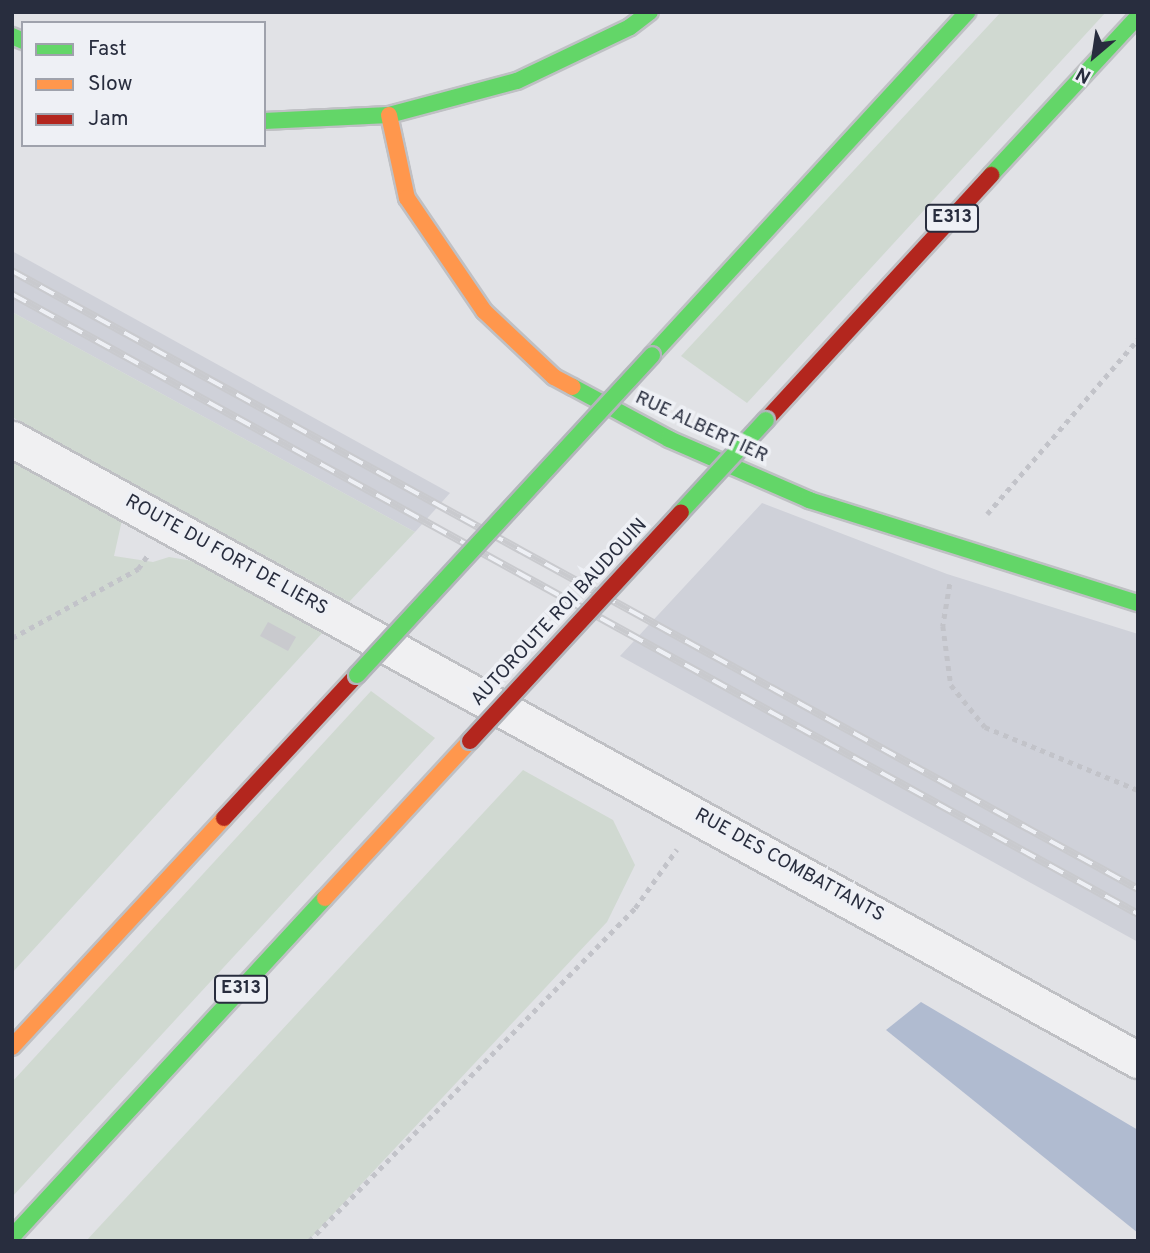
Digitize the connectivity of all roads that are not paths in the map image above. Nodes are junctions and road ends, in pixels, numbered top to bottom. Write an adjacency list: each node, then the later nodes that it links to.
1 (650, 12): 4 (main road)
2 (967, 12): 9 (main road, bridge)
3 (1138, 16): 11 (main road, AUTOROUTE ROI BAUDOUIN / E313, bridge)
4 (389, 115): 5 (main road); 7 (main road, RUE ALBERT IER)
5 (266, 121)
6 (12, 439): 8 (street, ROUTE DU FORT DE LIERS)
7 (1138, 603)
8 (440, 673): 10 (street, RUE DES COMBATTANTS)
9 (12, 1047)
10 (1138, 1060)
11 (12, 1237)

